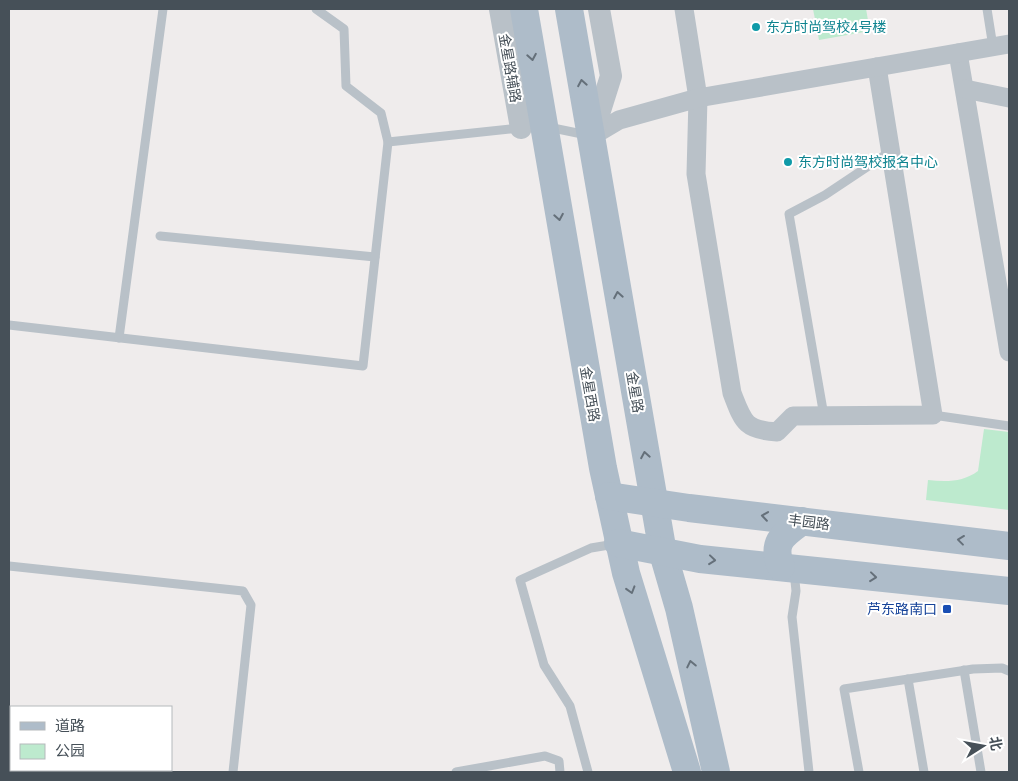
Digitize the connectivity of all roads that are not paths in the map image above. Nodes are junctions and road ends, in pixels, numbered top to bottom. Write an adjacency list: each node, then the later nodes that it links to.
1 (163, 9): 22 (lane)
2 (316, 9): 17 (lane)
3 (500, 9): 15 (street, 金星路辅路)
4 (524, 9): 15 (main road, 金星西路, one-way to 15)
5 (569, 9): 16 (main road, 金星路, one-way to 5)
6 (599, 9): 16 (street)
7 (684, 9): 13 (street)
8 (987, 9): 9 (lane)
9 (1001, 45): 10 (street)
10 (958, 53): 11 (street); 12 (street)
11 (877, 67): 13 (street); 18 (street)
12 (964, 89): 14 (street); 23 (street)
13 (698, 98): 16 (street); 25 (street)
14 (1009, 98)
15 (532, 127): 16 (lane); 17 (lane); 27 (main road, 金星西路, one-way to 27)
16 (592, 136): 28 (main road, 金星路, one-way to 16)
17 (388, 142): 20 (lane)
18 (891, 151): 24 (street); 25 (lane)
19 (160, 236): 20 (lane)
20 (375, 257): 22 (lane)
21 (9, 325): 22 (lane)
22 (119, 338)
23 (1009, 352)
24 (933, 415): 25 (street); 26 (lane)
25 (824, 416)
26 (1009, 426)
27 (609, 496): 28 (main road, 丰园路); 30 (main road, 金星西路)
28 (654, 503): 29 (main road, 丰园路, one-way to 28); 32 (main road, 金星路)
29 (802, 521): 31 (main road, 丰园路, one-way to 29); 34 (main road)
30 (618, 543): 32 (main road); 38 (main road, 金星西路, one-way to 38); 44 (lane)
31 (1009, 546)
32 (663, 553): 34 (main road, one-way to 34); 40 (main road, 金星路, one-way to 32)
33 (9, 566): 41 (lane)
34 (788, 568): 35 (main road, one-way to 35); 49 (lane)
35 (1009, 592)
36 (964, 670): 37 (lane); 39 (lane); 52 (lane)
37 (1009, 671)
38 (656, 674): 45 (main road); 46 (main road, 金星西路)
39 (908, 679): 50 (lane); 51 (lane)
40 (702, 711): 47 (main road, 金星路); 48 (main road)
41 (233, 772)
42 (456, 772): 43 (lane)
43 (560, 772)
44 (588, 772)
45 (675, 772)
46 (687, 772)
47 (716, 772)
48 (737, 772)
49 (808, 772)
50 (859, 772)
51 (924, 772)
52 (981, 772)

